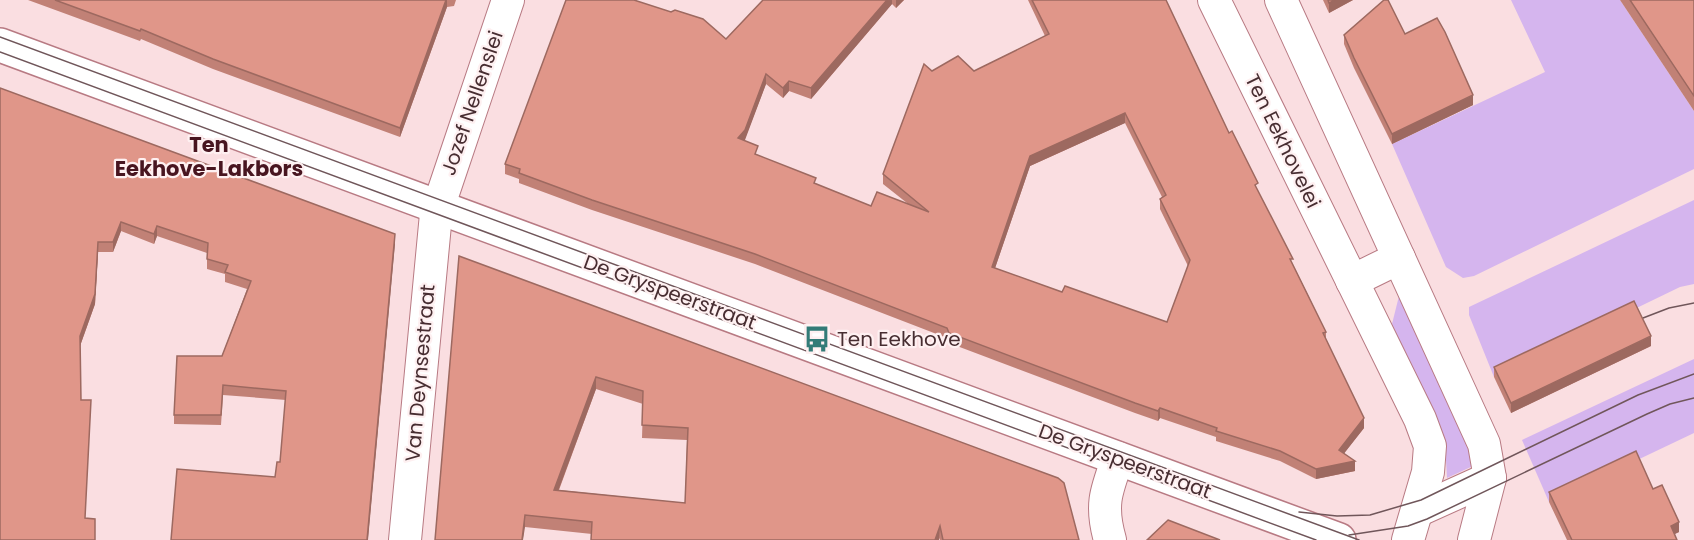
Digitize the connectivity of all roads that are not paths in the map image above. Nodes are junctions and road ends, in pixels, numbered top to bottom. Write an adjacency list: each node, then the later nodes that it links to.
1 (508, 0): 5 (street, Jozef Nellenslei)
2 (1214, 0): 7 (street, Ten Eekhovelei)
3 (1281, 0): 6 (street)
4 (0, 45): 5 (street, De Gryspeerstraat)
5 (438, 207): 8 (street, De Gryspeerstraat); 11 (street, Van Deynsestraat)
6 (1399, 258): 7 (street); 9 (street)
7 (1352, 281): 10 (street, Ten Eekhovelei)
8 (1118, 458): 12 (street); 13 (street, De Gryspeerstraat)
9 (1490, 478): 10 (street, Ten Eekhovelei); 14 (street)
10 (1412, 526)
11 (405, 540)
12 (1110, 540)
13 (1339, 540)
14 (1474, 540)

